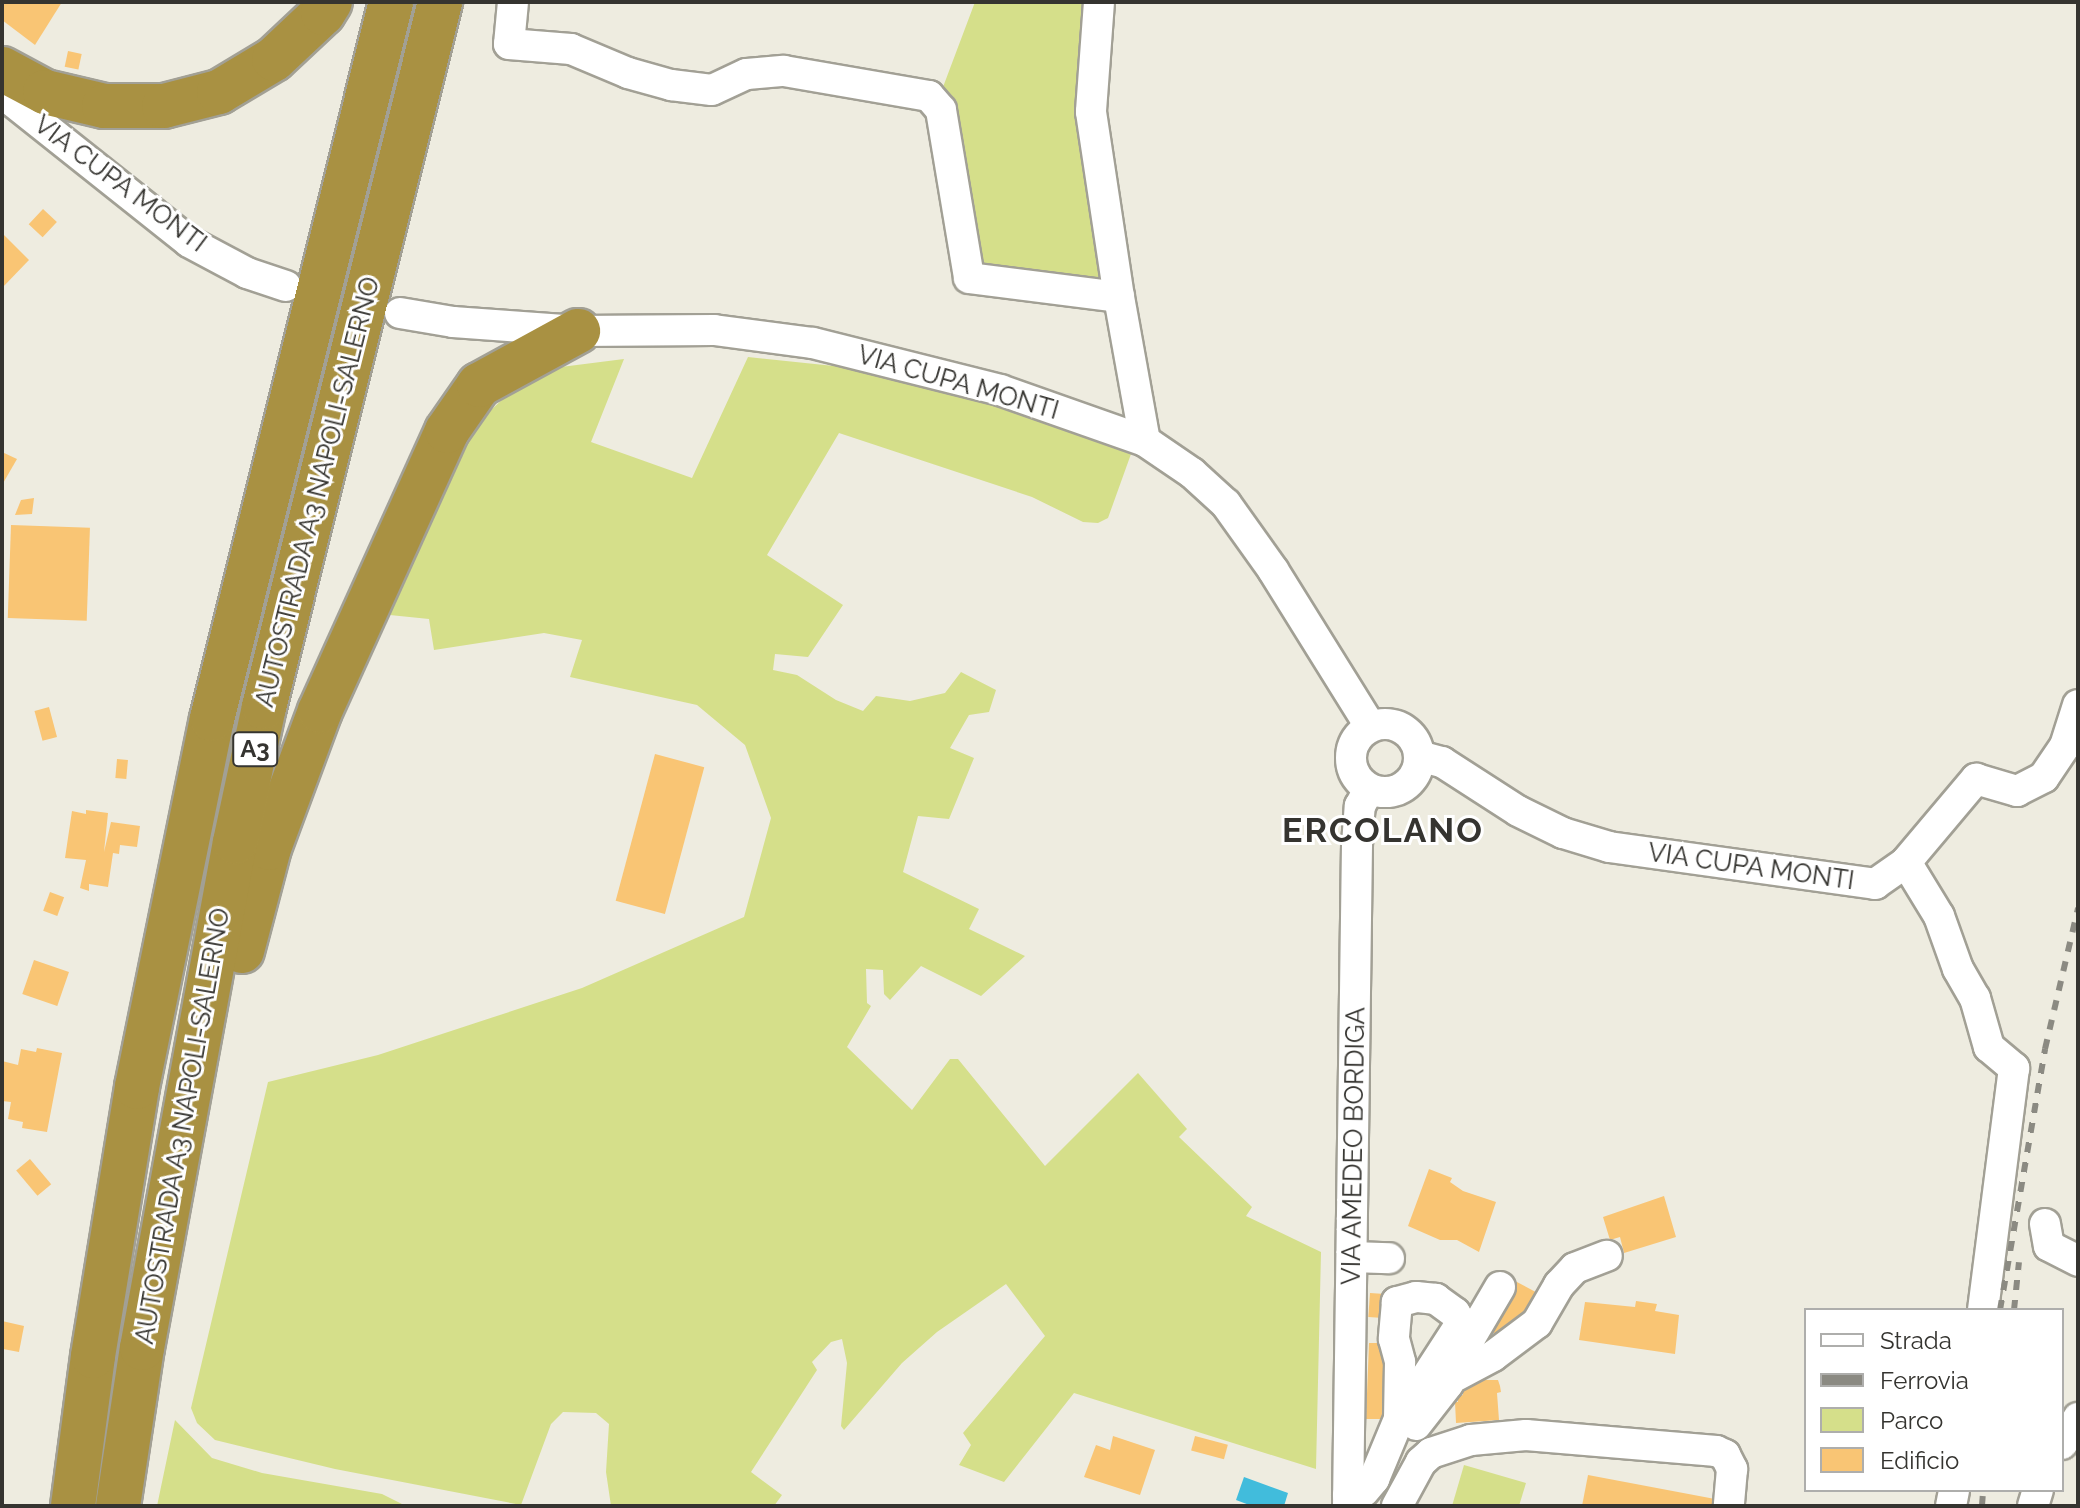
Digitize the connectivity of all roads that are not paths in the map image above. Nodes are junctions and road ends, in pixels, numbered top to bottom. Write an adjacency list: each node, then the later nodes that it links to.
1 (330, 2): 6 (highway)
2 (391, 2): 31 (highway, AUTOSTRADA A3 NAPOLI-SALERNO / A3)
3 (440, 2): 25 (highway, AUTOSTRADA A3 NAPOLI-SALERNO / A3)
4 (513, 2): 9 (street)
5 (1099, 2): 9 (street)
6 (2, 69)
7 (2, 93): 8 (street, VIA CUPA MONTI)
8 (286, 286)
9 (1119, 297): 12 (street)
10 (400, 313): 11 (street, VIA CUPA MONTI)
11 (578, 331): 12 (street, VIA CUPA MONTI); 25 (highway)
12 (1145, 441): 14 (street, VIA CUPA MONTI)
13 (2078, 705): 17 (street, VIA CUPA MONTI)
14 (1370, 726): 15 (street); 16 (street)
15 (1419, 756): 16 (street); 17 (street, VIA CUPA MONTI)
16 (1369, 789): 20 (street, VIA AMEDEO BORDIGA)
17 (1906, 862): 24 (street)
18 (2045, 1224): 22 (street)
19 (1607, 1256): 26 (street)
20 (1352, 1257): 21 (street); 30 (street, VIA AMEDEO BORDIGA)
21 (1389, 1258)
22 (2078, 1261)
23 (1500, 1287): 26 (street)
24 (1983, 1308)
25 (142, 1348): 32 (highway, AUTOSTRADA A3 NAPOLI-SALERNO / A3)
26 (1450, 1379): 33 (street)
27 (2078, 1418): 29 (street)
28 (1399, 1419): 30 (street)
29 (2064, 1441)
30 (1348, 1501)
31 (73, 1506)
32 (118, 1506)
33 (1378, 1506)
34 (1397, 1506): 35 (street)
35 (1729, 1506)

